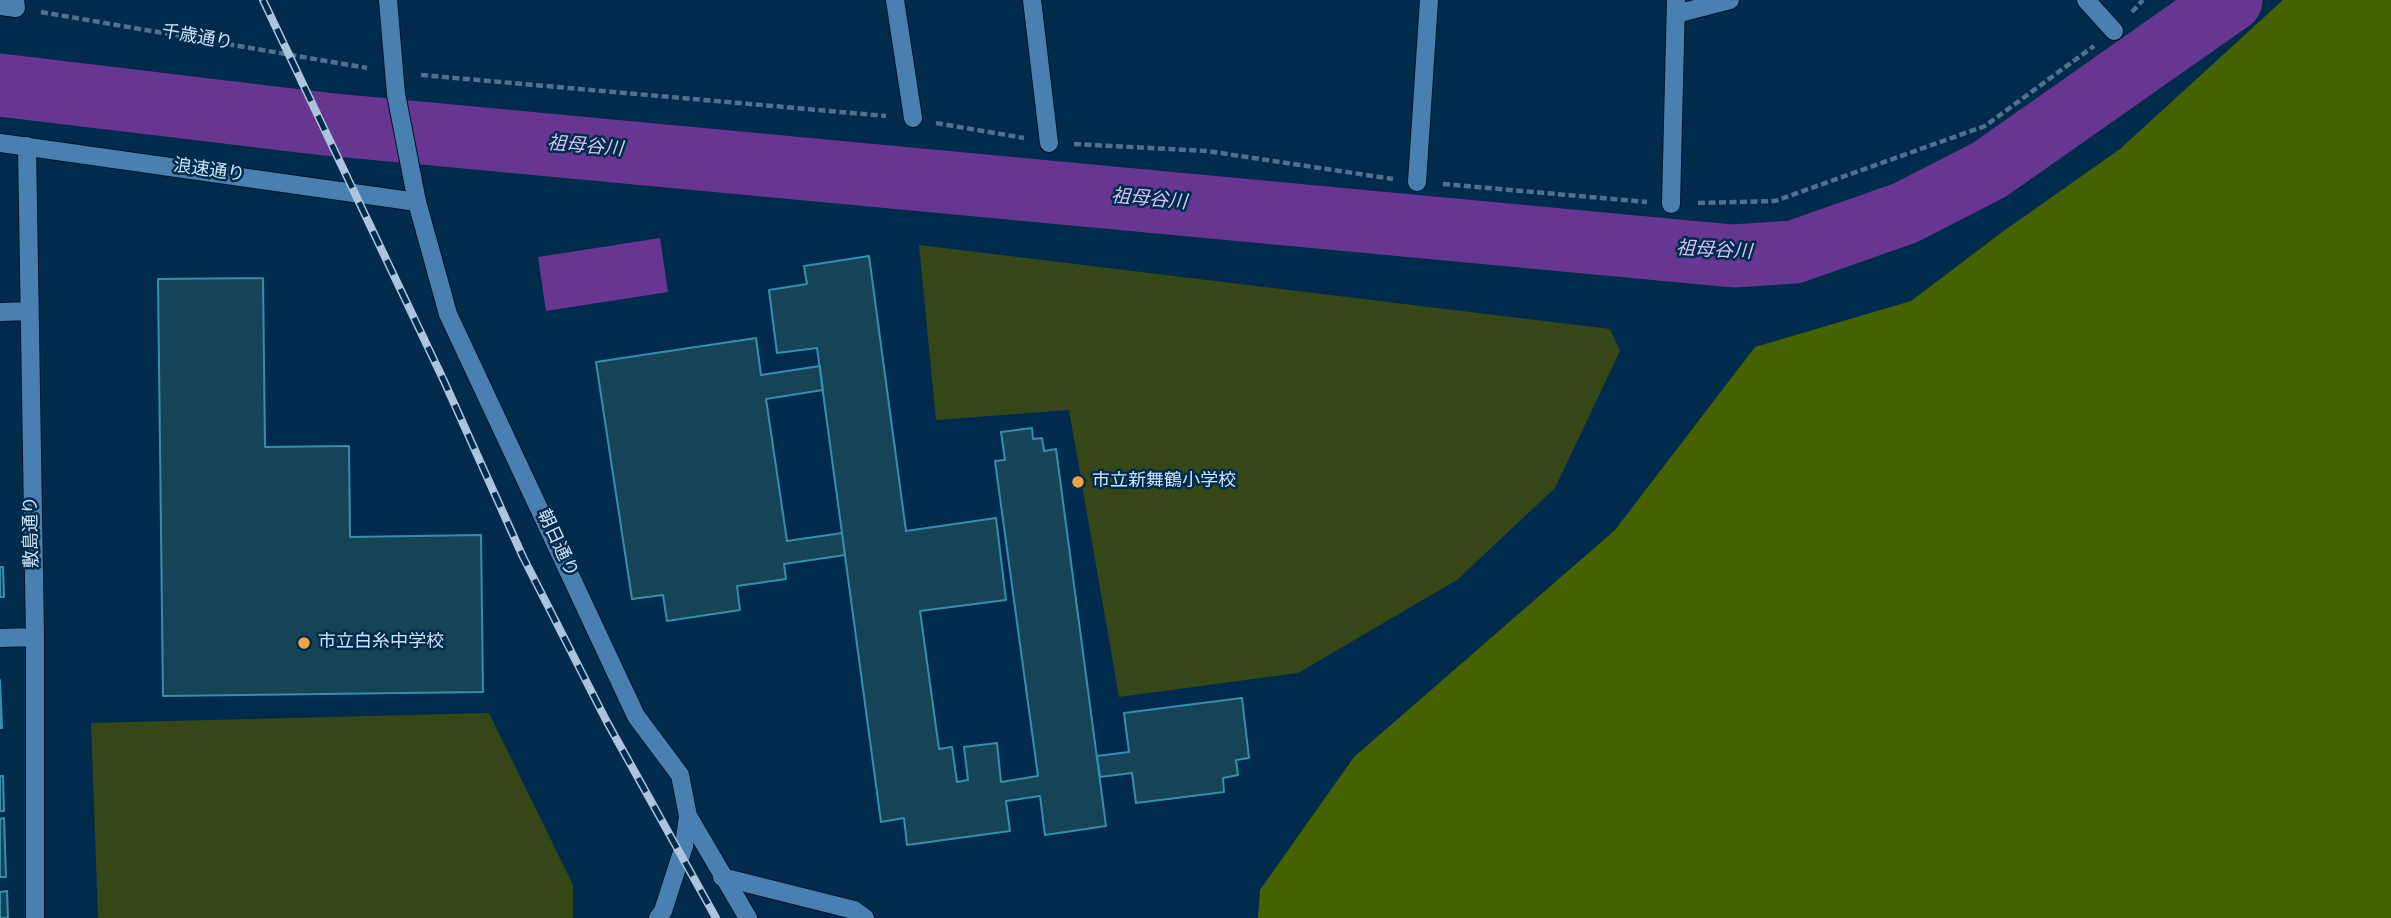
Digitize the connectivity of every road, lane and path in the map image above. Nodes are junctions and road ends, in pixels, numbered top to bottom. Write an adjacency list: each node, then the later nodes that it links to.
1 (388, 0): 11 (street)
2 (895, 0): 12 (street)
3 (1032, 0): 14 (street)
4 (1429, 0): 16 (street)
5 (1730, 0): 9 (street)
6 (2086, 0): 10 (street)
7 (2143, 0): 10 (path, 千歳通り)
8 (10, 5): 11 (path, 千歳通り)
9 (1676, 7): 18 (street)
10 (2114, 31): 18 (path, 千歳通り)
11 (394, 72): 12 (path, 千歳通り); 17 (street, 朝日通り)
12 (913, 118): 14 (path, 千歳通り)
13 (0, 143): 15 (street, 浪速通り)
14 (1049, 143): 16 (path, 千歳通り)
15 (27, 146): 17 (street, 浪速通り); 19 (street, 敷島通り)
16 (1417, 182): 18 (path, 千歳通り)
17 (417, 202): 23 (street, 朝日通り)
18 (1671, 204)
19 (29, 311): 20 (street); 21 (street, 敷島通り)
20 (0, 312)
21 (35, 637): 22 (street); 25 (street, 敷島通り)
22 (0, 638)
23 (688, 816): 24 (street); 26 (street, 朝日通り)
24 (722, 877): 27 (street); 28 (street)
25 (35, 918)
26 (658, 918)
27 (748, 918)
28 (865, 918)

